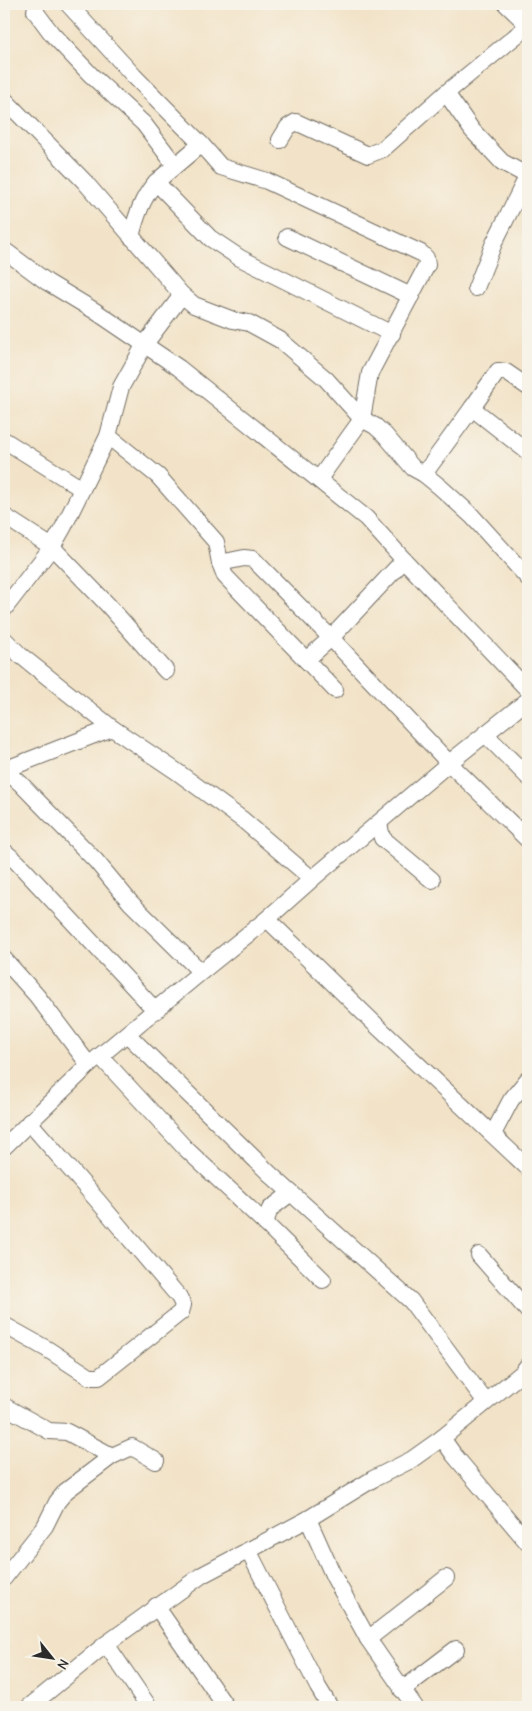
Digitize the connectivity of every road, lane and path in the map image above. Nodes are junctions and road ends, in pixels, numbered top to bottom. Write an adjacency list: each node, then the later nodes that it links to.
1 (68, 4): 8 (street)
2 (506, 4): 4 (street)
3 (33, 6): 9 (street)
4 (528, 26): 5 (street)
5 (446, 93): 7 (street); 10 (street)
6 (4, 99): 12 (street)
7 (280, 140)
8 (201, 144): 9 (street); 17 (street)
9 (176, 165): 11 (street)
10 (528, 176): 15 (street)
11 (156, 182): 12 (street); 18 (street)
12 (131, 237): 16 (street)
13 (287, 237): 17 (street)
14 (4, 250): 19 (street)
15 (476, 288)
16 (182, 295): 19 (street); 22 (street)
17 (411, 296): 18 (street)
18 (392, 334): 22 (street)
19 (145, 344): 23 (street); 27 (street)
20 (528, 387): 21 (street)
21 (472, 408): 25 (street); 26 (street)
22 (362, 419): 26 (street); 27 (street)
23 (108, 436): 28 (street); 32 (street)
24 (4, 440): 28 (street)
25 (528, 452)
26 (424, 474): 33 (street)
27 (319, 479): 31 (street)
28 (82, 489): 30 (street)
29 (4, 516): 30 (street)
30 (52, 547): 34 (street); 38 (street)
31 (404, 560): 35 (street); 40 (street)
32 (220, 562): 35 (street); 37 (street)
33 (528, 578)
34 (4, 610)
35 (331, 638): 37 (street); 44 (street)
36 (4, 639): 42 (street)
37 (306, 660): 39 (street)
38 (166, 671)
39 (335, 690)
40 (528, 690)
41 (528, 700): 43 (street)
42 (112, 728): 45 (street); 50 (street)
43 (485, 734): 44 (street); 46 (street)
44 (449, 763): 47 (street); 48 (street)
45 (4, 769): 54 (street)
46 (528, 777)
47 (379, 823): 50 (street); 51 (street)
48 (528, 840)
49 (4, 851): 55 (street)
50 (312, 879): 52 (street)
51 (432, 880)
52 (267, 919): 54 (street); 60 (street)
53 (4, 959): 57 (street)
54 (201, 972): 55 (street)
55 (156, 1011): 56 (street)
56 (127, 1034): 57 (street); 63 (street)
57 (95, 1061): 59 (street); 64 (street)
58 (528, 1079): 60 (street)
59 (29, 1122): 61 (street); 68 (street)
60 (492, 1134): 62 (street)
61 (4, 1147)
62 (528, 1168)
63 (291, 1193): 64 (street); 70 (street)
64 (266, 1223): 66 (street)
65 (479, 1255): 67 (street)
66 (323, 1280)
67 (528, 1311)
68 (4, 1325)
69 (528, 1365): 70 (street)
70 (485, 1402): 72 (street)
71 (4, 1406): 73 (street)
72 (442, 1438): 75 (street); 76 (street)
73 (112, 1456): 74 (street); 78 (street)
74 (156, 1461)
75 (308, 1519): 77 (street); 81 (street)
76 (528, 1543)
77 (248, 1550): 80 (street); 88 (street)
78 (4, 1578)
79 (446, 1578): 81 (street)
80 (156, 1606): 82 (street); 87 (street)
81 (368, 1639): 84 (street)
82 (106, 1644): 85 (street); 86 (street)
83 (456, 1649): 84 (street)
84 (402, 1690): 89 (street)
85 (29, 1707)
86 (149, 1707)
87 (226, 1707)
88 (330, 1707)
89 (415, 1707)

